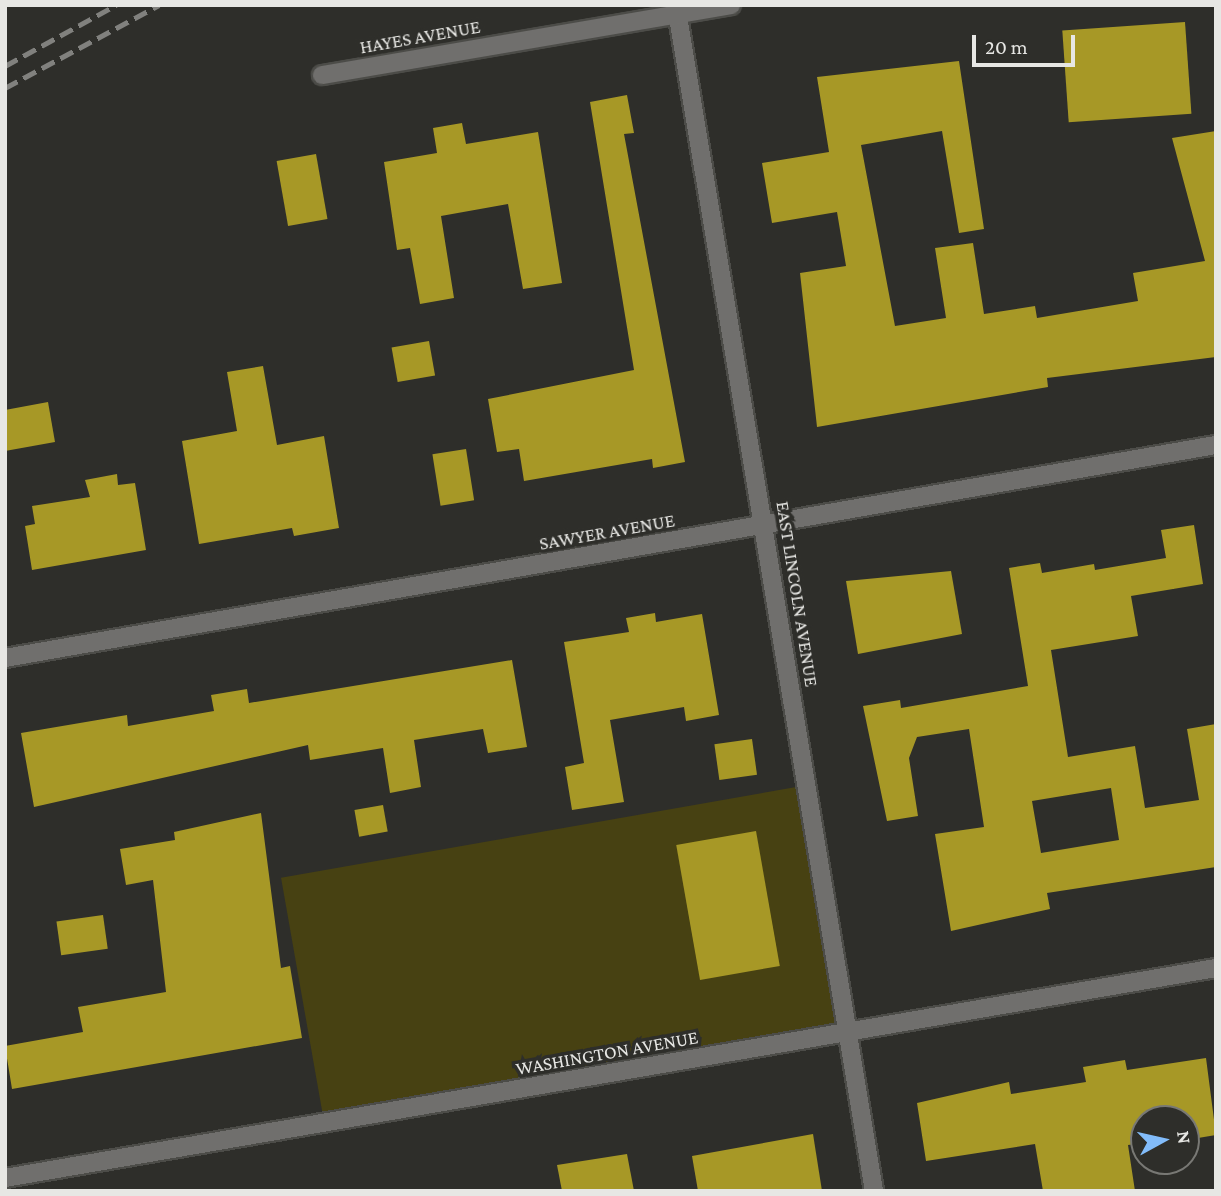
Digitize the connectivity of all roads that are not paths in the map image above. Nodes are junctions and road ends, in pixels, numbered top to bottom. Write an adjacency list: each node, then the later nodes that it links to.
1 (731, 5): 2 (street, HAYES AVENUE)
2 (677, 10): 3 (street, HAYES AVENUE); 5 (street, EAST LINCOLN AVENUE)
3 (322, 75)
4 (1216, 445): 5 (street, SAWYER AVENUE)
5 (764, 526): 6 (street, SAWYER AVENUE); 8 (street, EAST LINCOLN AVENUE)
6 (5, 658)
7 (1216, 968): 8 (street, WASHINGTON AVENUE)
8 (848, 1033): 9 (street, WASHINGTON AVENUE); 10 (street, EAST LINCOLN AVENUE)
9 (5, 1178)
10 (874, 1191)

